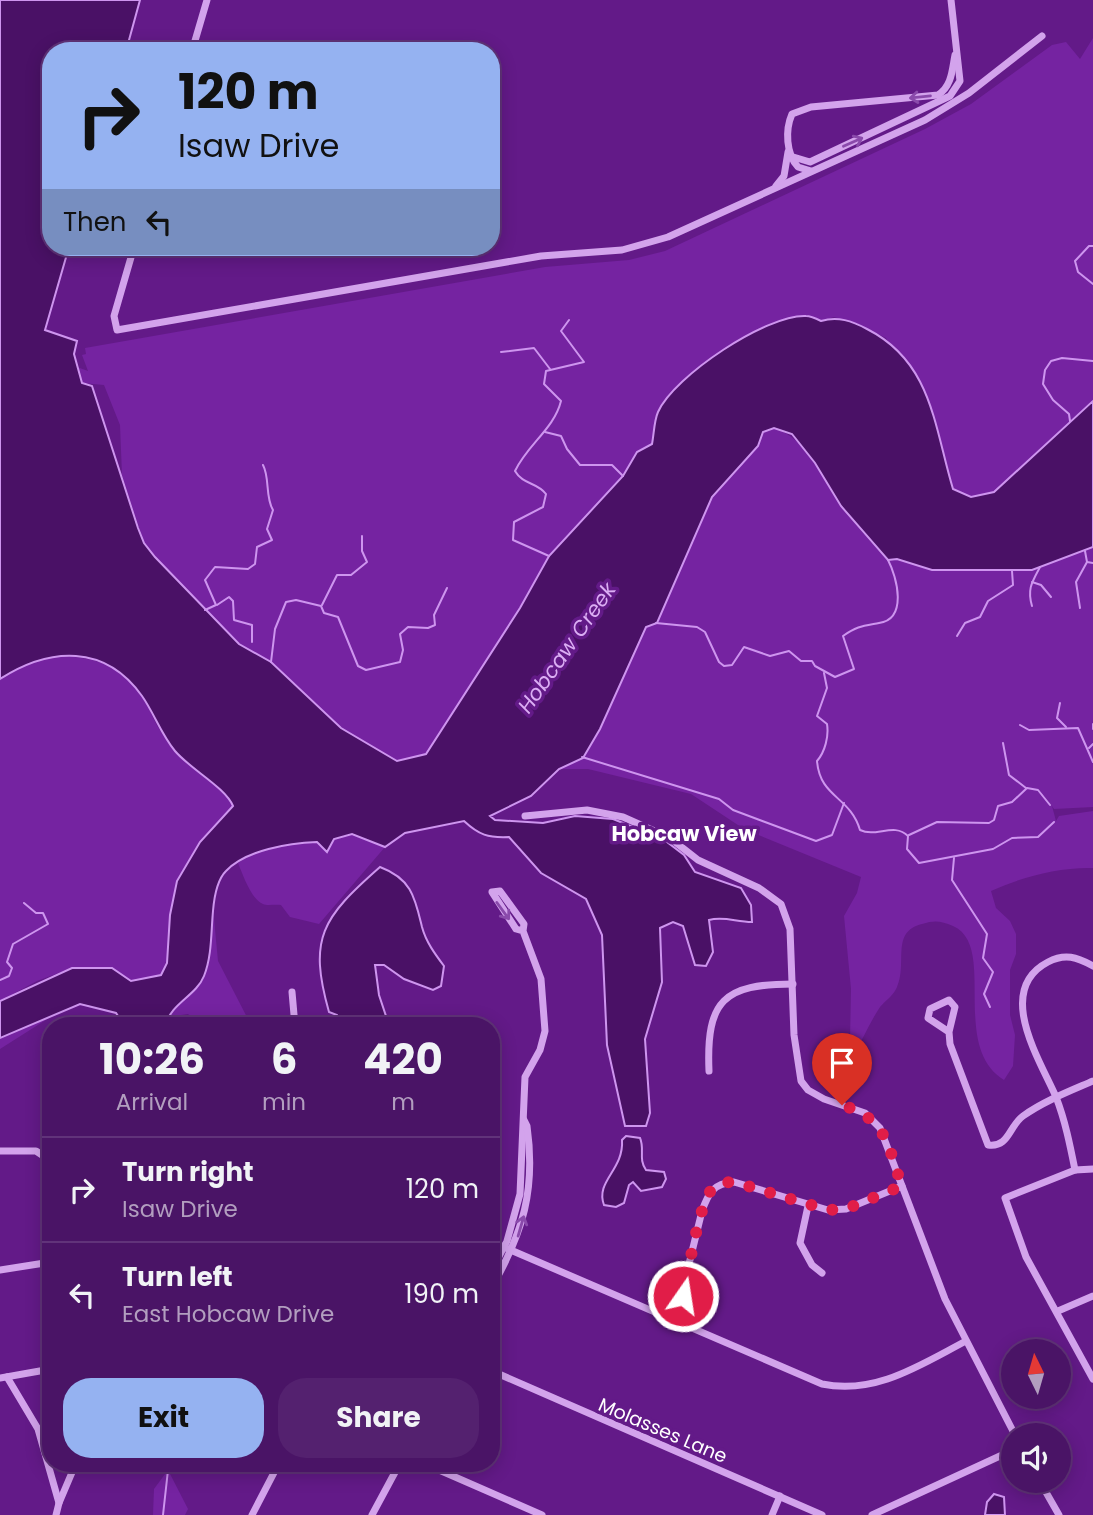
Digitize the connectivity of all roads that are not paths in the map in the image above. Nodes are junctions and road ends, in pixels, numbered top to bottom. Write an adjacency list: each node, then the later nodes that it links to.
1 (207, 0): 4 (street)
2 (951, 0): 5 (street)
3 (1042, 36): 8 (street)
4 (195, 42)
5 (956, 51): 6 (street, one-way to 6); 7 (street, one-way to 5)
6 (789, 146): 7 (street); 9 (street)
7 (790, 156): 8 (street)
8 (814, 171): 9 (street)
9 (774, 189): 10 (street)
10 (131, 256)
11 (525, 816): 14 (street)
12 (523, 930): 12 (street, one-way to 12); 21 (street)
13 (1093, 966): 20 (street)
14 (793, 984): 18 (street); 26 (street)
15 (292, 992): 16 (street)
16 (294, 1017)
17 (948, 1032): 17 (street); 20 (street)
18 (709, 1071)
19 (1093, 1081): 20 (street)
20 (1056, 1098): 24 (street)
21 (524, 1120): 29 (street); 30 (street, one-way to 21)
22 (0, 1151): 23 (street)
23 (42, 1155)
24 (1076, 1170): 25 (street); 37 (street)
25 (1093, 1170)
26 (902, 1186): 27 (street); 39 (street)
27 (808, 1206): 35 (street); 38 (street)
28 (500, 1246): 29 (street)
29 (503, 1247): 30 (street); 31 (street)
30 (512, 1251): 34 (street); 38 (street)
31 (500, 1253)
32 (42, 1263): 33 (street)
33 (0, 1270)
34 (500, 1273)
35 (822, 1273)
36 (1093, 1296): 37 (street)
37 (1058, 1311): 43 (street)
38 (676, 1321): 39 (street)
39 (966, 1341): 44 (street)
40 (42, 1370): 42 (street)
41 (500, 1374): 53 (street, Molasses Lane)
42 (3, 1377): 45 (street)
43 (1093, 1379)
44 (1009, 1423)
45 (42, 1443)
46 (1001, 1456): 61 (street)
47 (50, 1472): 54 (street)
48 (72, 1472): 54 (street)
49 (274, 1472): 56 (street)
50 (395, 1472): 57 (street)
51 (444, 1472): 58 (street)
52 (1046, 1493): 62 (street)
53 (780, 1496): 59 (street); 60 (street, Molasses Lane)
54 (59, 1503): 55 (street)
55 (56, 1515)
56 (252, 1515)
57 (372, 1515)
58 (542, 1515)
59 (772, 1515)
60 (822, 1515)
61 (872, 1515)
62 (1059, 1515)

